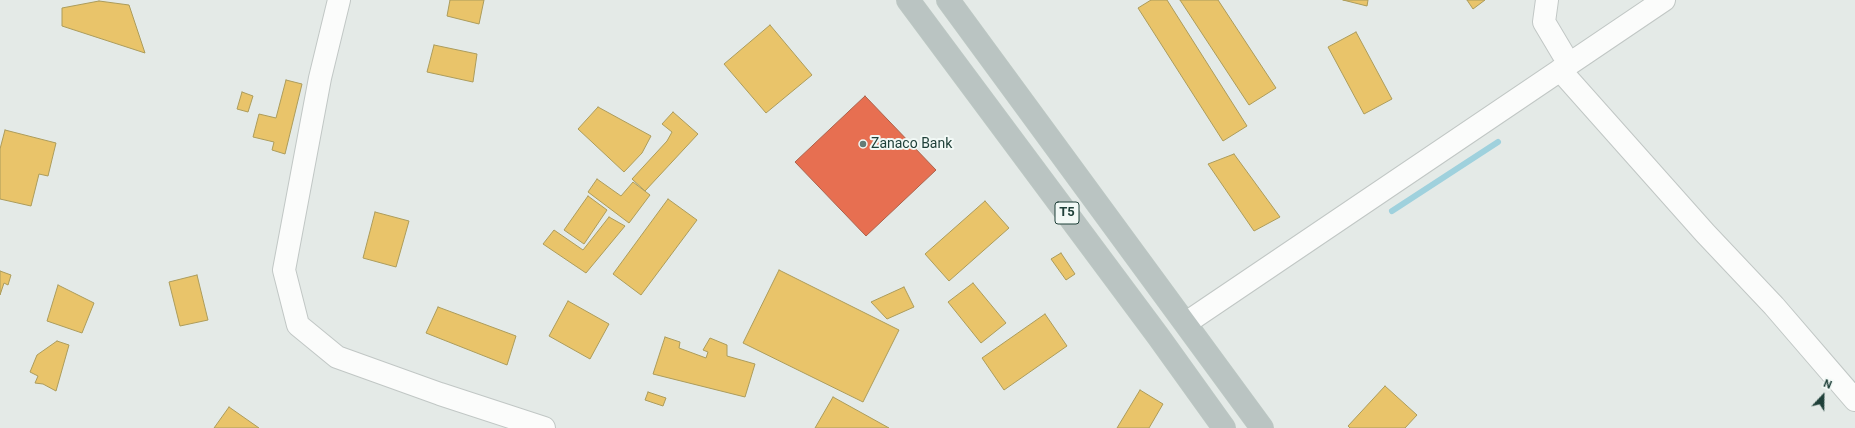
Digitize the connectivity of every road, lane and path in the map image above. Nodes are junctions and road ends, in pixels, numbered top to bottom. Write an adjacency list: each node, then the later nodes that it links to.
1 (339, 0): 9 (street)
2 (908, 0): 10 (highway, T5)
3 (948, 0): 7 (highway, T5)
4 (1547, 0): 6 (street)
5 (1664, 0): 6 (street)
6 (1564, 67): 7 (street); 8 (street)
7 (1186, 323): 11 (highway, T5)
8 (1855, 400)
9 (544, 428)
10 (1224, 428)
11 (1262, 428)

